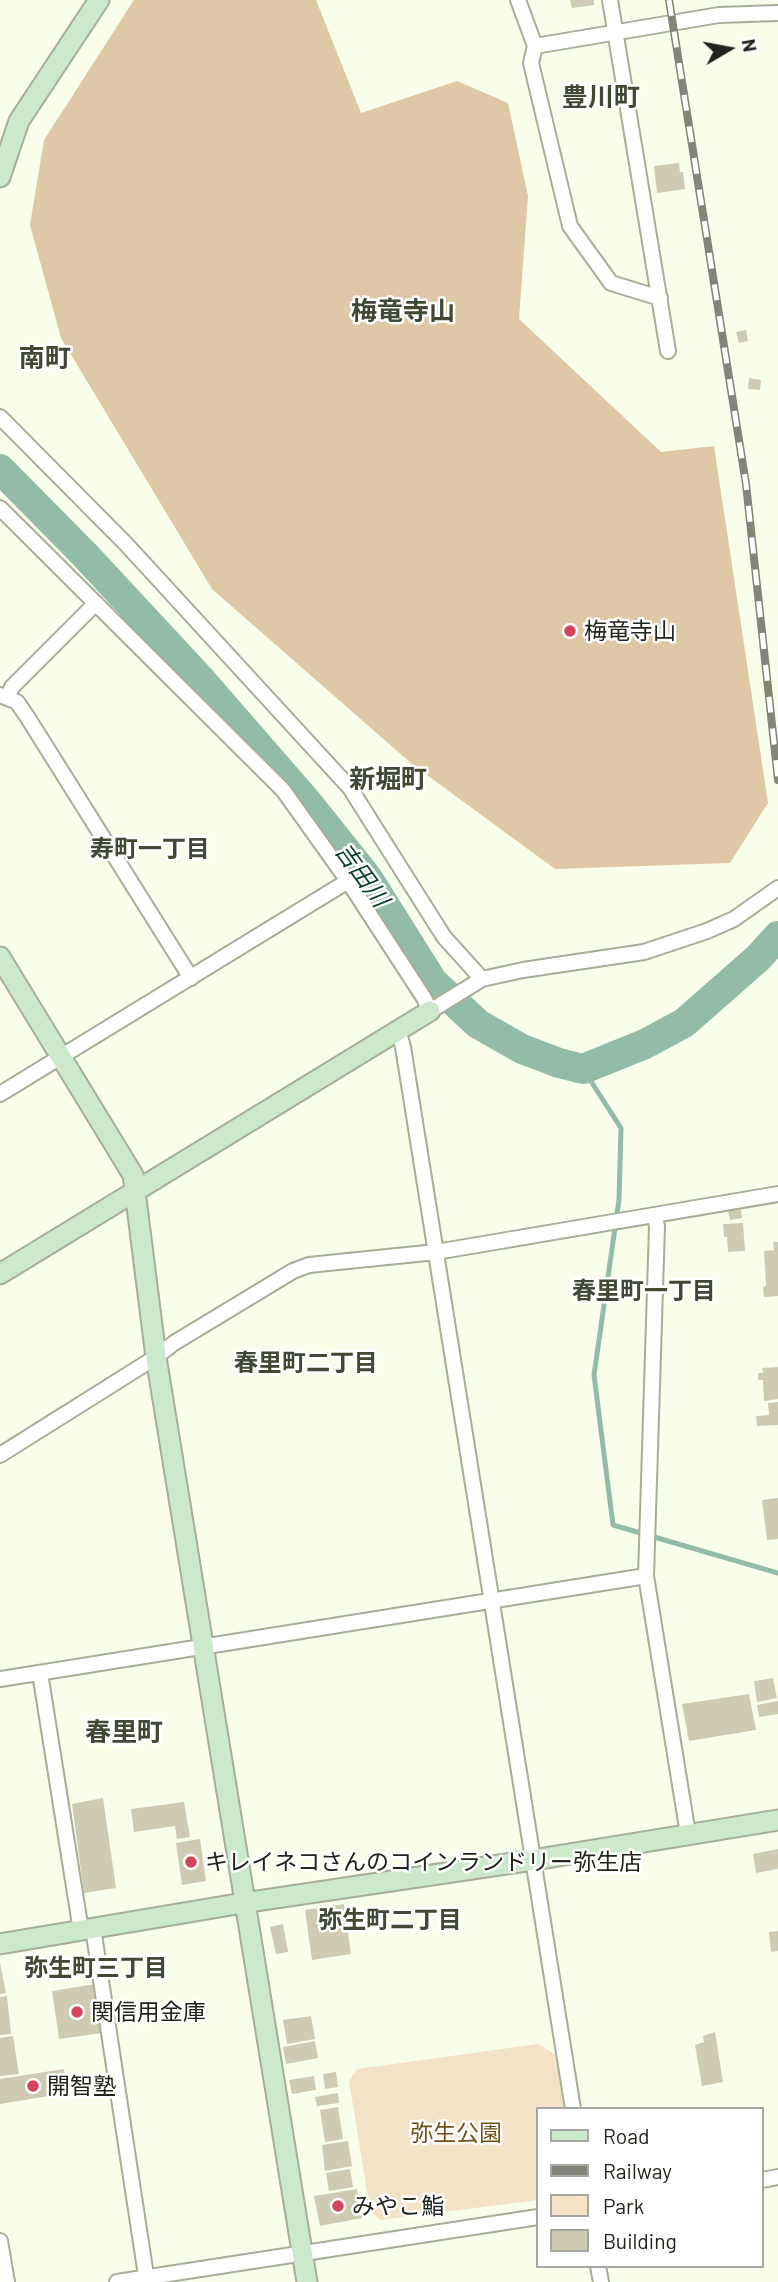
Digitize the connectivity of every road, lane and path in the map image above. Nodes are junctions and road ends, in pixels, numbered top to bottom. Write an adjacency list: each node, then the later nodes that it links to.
1 (99, 0): 7 (street)
2 (518, 0): 6 (street)
3 (610, 0): 5 (street)
4 (778, 13): 5 (street)
5 (616, 32): 6 (street); 8 (street)
6 (535, 46): 8 (street)
7 (0, 177)
8 (660, 298): 9 (street)
9 (668, 351)
10 (0, 418): 18 (street)
11 (0, 508): 12 (street)
12 (96, 603): 13 (street); 14 (street)
13 (4, 695): 17 (street)
14 (348, 881): 17 (street); 19 (street)
15 (778, 888): 18 (street)
16 (0, 957): 21 (street)
17 (191, 978): 21 (street)
18 (478, 981): 19 (street)
19 (436, 1007): 20 (street)
20 (398, 1030): 23 (street); 26 (street)
21 (60, 1057): 22 (street); 23 (street)
22 (0, 1094)
23 (135, 1191): 27 (street); 28 (street)
24 (778, 1194): 25 (street)
25 (654, 1215): 26 (street); 30 (street)
26 (436, 1252): 28 (street); 31 (street)
27 (0, 1274)
28 (156, 1357): 29 (street); 32 (street)
29 (0, 1455)
30 (646, 1576): 31 (street); 36 (street)
31 (492, 1600): 32 (street); 37 (street)
32 (203, 1647): 33 (street); 38 (street)
33 (40, 1673): 34 (street); 39 (street)
34 (0, 1679)
35 (778, 1819): 36 (street)
36 (688, 1834): 37 (street)
37 (533, 1860): 38 (street); 41 (street)
38 (243, 1903): 39 (street); 44 (street)
39 (87, 1930): 40 (street); 45 (street)
40 (0, 1944)
41 (573, 2107)
42 (536, 2217): 44 (street)
43 (0, 2241): 46 (street)
44 (302, 2253): 45 (street); 48 (street)
45 (147, 2280): 47 (street)
46 (7, 2282)
47 (117, 2282)
48 (307, 2282)

